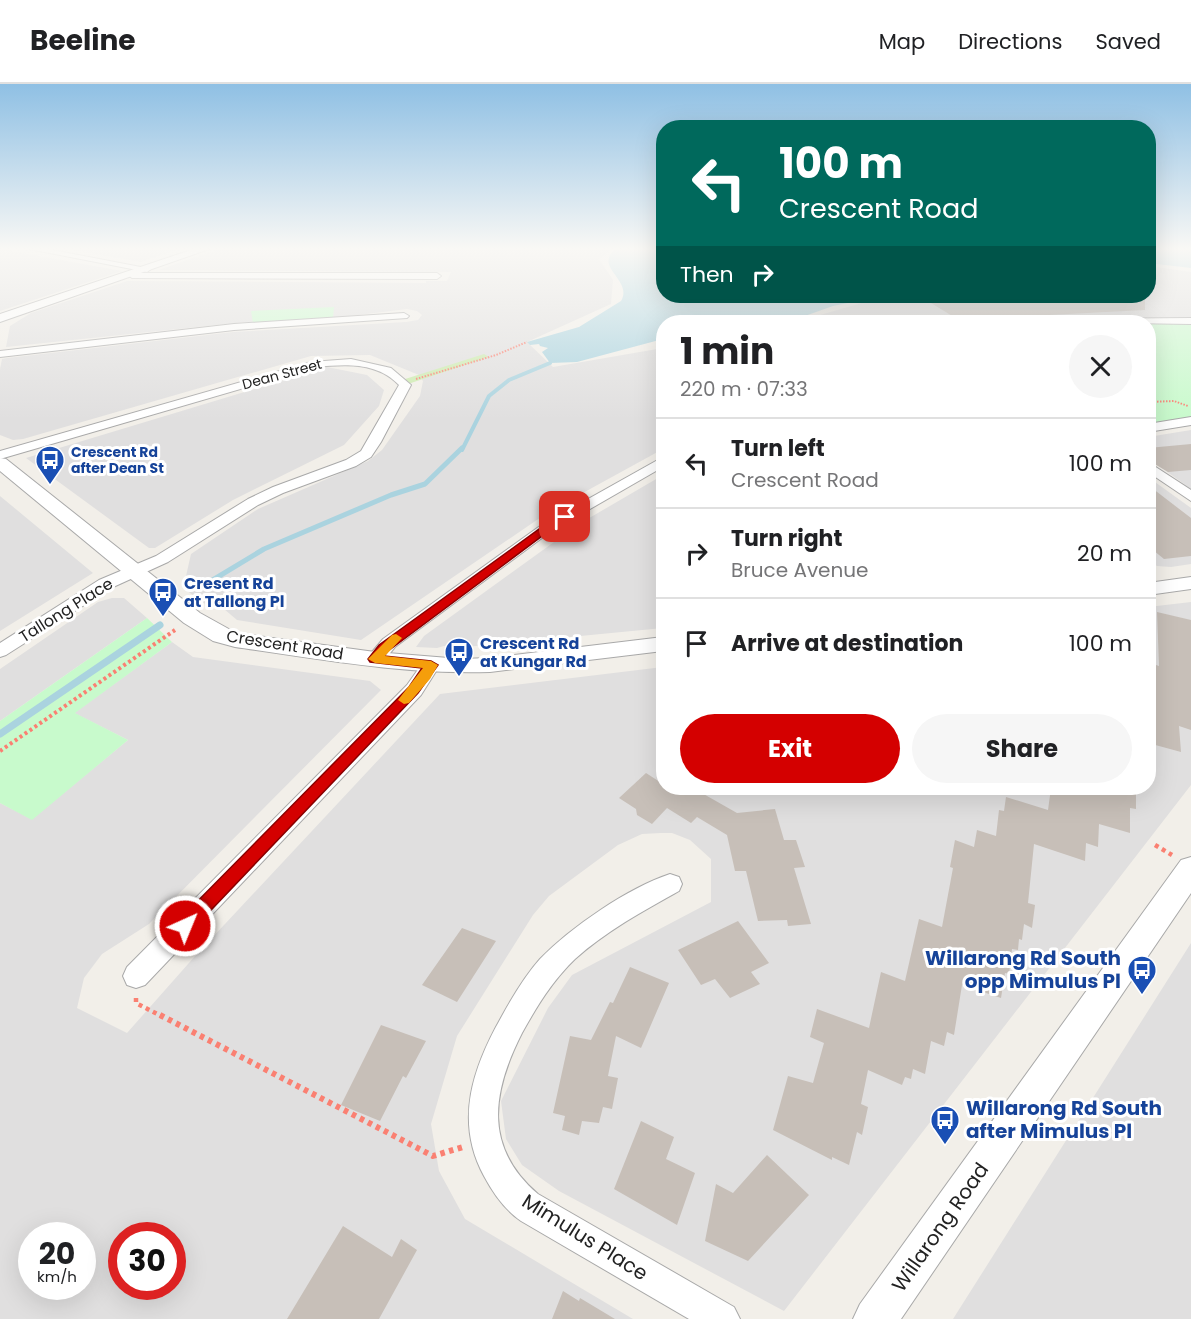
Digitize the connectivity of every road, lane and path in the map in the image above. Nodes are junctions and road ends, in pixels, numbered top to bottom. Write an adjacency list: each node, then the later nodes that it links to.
1 (42, 305): 3 (street)
2 (404, 316): 7 (street)
3 (0, 319)
4 (1156, 321): 5 (street)
5 (1191, 321)
6 (527, 342): 8 (path)
7 (0, 354)
8 (403, 383): 13 (street, Dean Street); 18 (street)
9 (1156, 402): 10 (path)
10 (1191, 407)
11 (1191, 421): 12 (street)
12 (1156, 427)
13 (0, 455)
14 (0, 463): 18 (street, Crescent Road)
15 (656, 465): 24 (street)
16 (1156, 472): 17 (street)
17 (1191, 497)
18 (133, 572): 21 (street, Crescent Road); 23 (street, Tallong Place)
19 (1191, 583): 20 (street)
20 (1156, 586)
21 (192, 618): 24 (street, Crescent Road); 26 (path)
22 (656, 645): 25 (street, Crescent Road)
23 (0, 651)
24 (375, 659): 25 (street, Crescent Road)
25 (431, 665): 29 (street)
26 (0, 751)
27 (1191, 869): 32 (street, Willarong Road)
28 (670, 884): 30 (street, Mimulus Place)
29 (136, 976): 30 (path)
30 (485, 1140): 31 (street, Mimulus Place)
31 (722, 1319)
32 (875, 1319)

